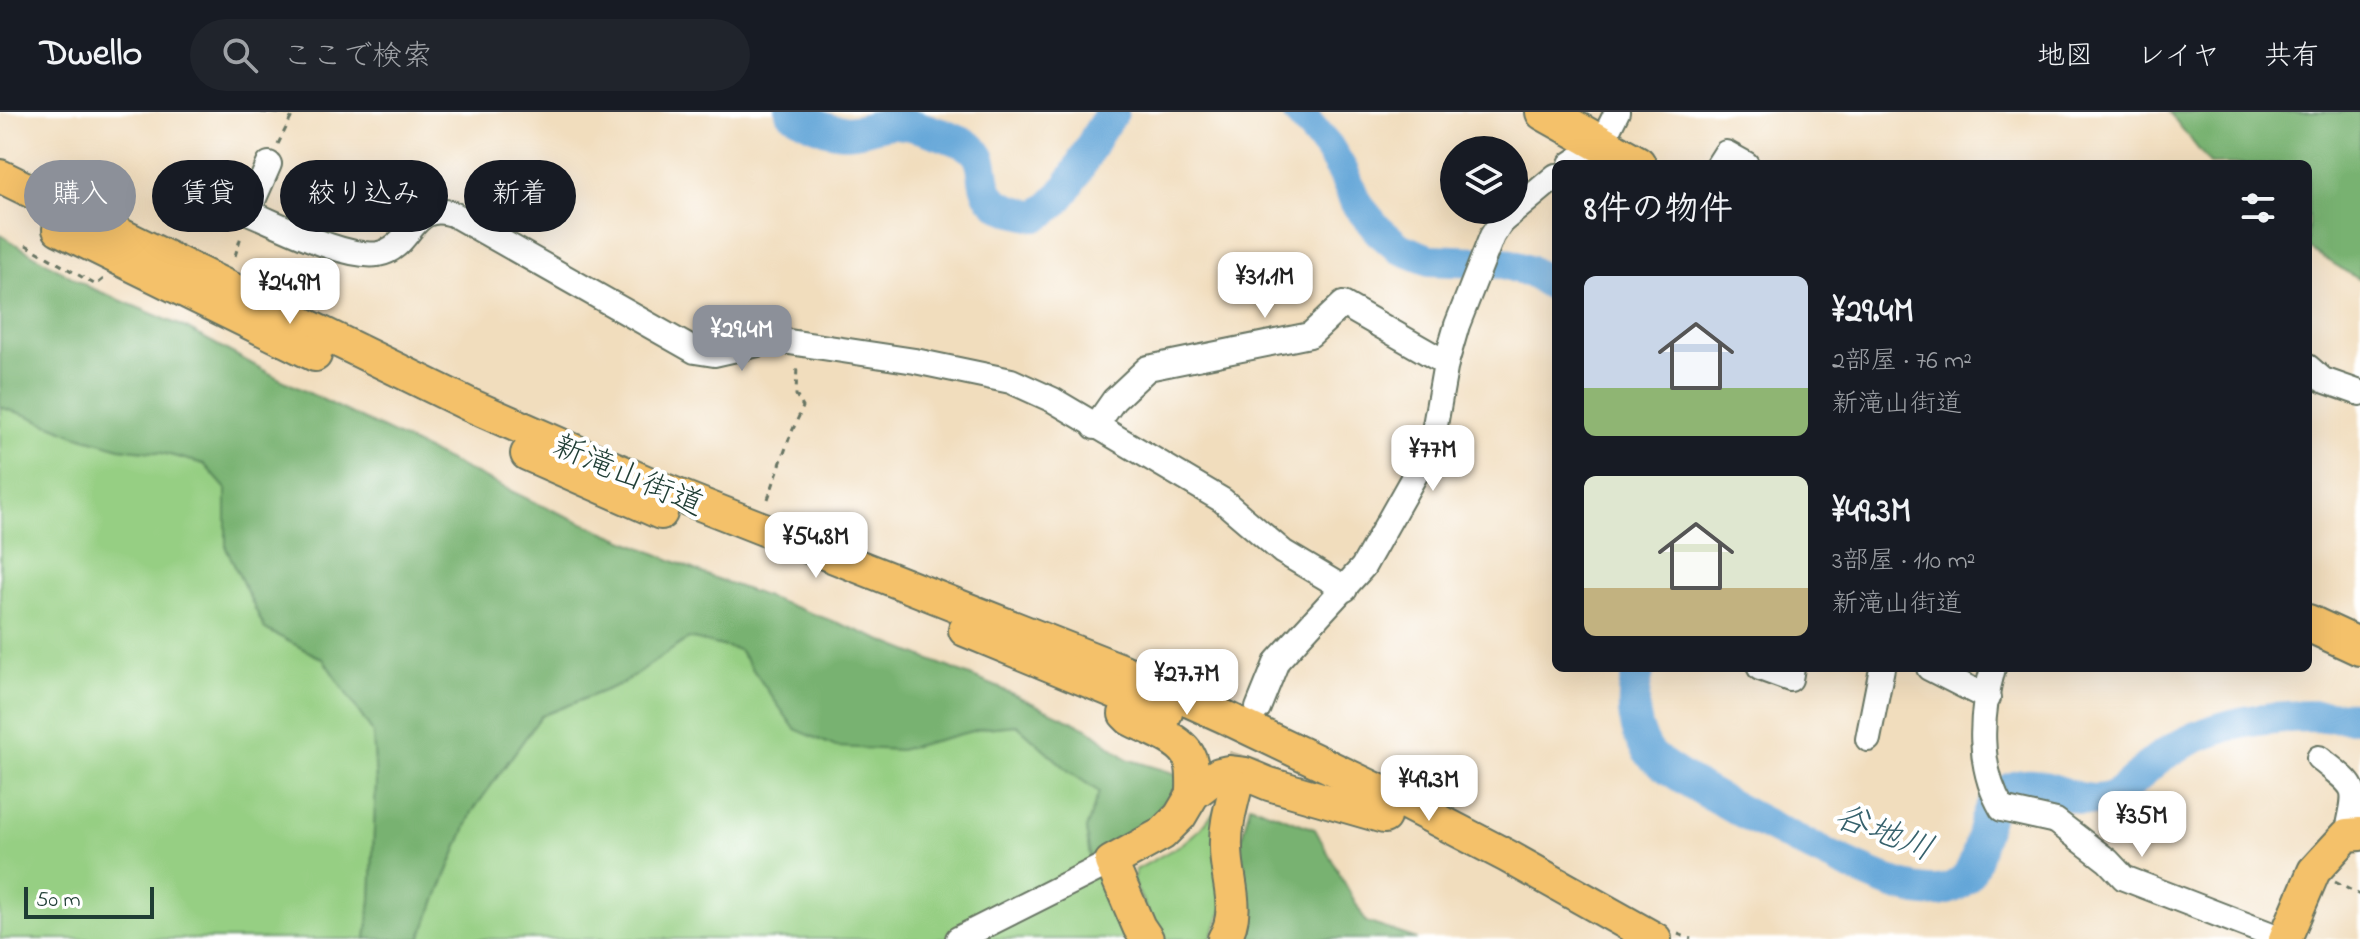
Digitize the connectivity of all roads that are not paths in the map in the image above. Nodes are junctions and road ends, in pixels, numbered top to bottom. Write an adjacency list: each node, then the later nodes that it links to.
1 (1544, 112): 3 (highway)
2 (1617, 112): 3 (street)
3 (1601, 144): 5 (street); 6 (highway)
4 (0, 152): 17 (main road)
5 (1577, 160)
6 (1630, 160)
7 (1722, 160): 8 (street)
8 (1739, 160)
9 (269, 164): 16 (street)
10 (0, 176): 17 (main road, 新滝山街道)
11 (1552, 179): 13 (street)
12 (0, 200): 27 (main road, 新滝山街道)
13 (1446, 363): 16 (street); 19 (street)
14 (2312, 370): 15 (street)
15 (2360, 393)
16 (1095, 427): 19 (street)
17 (604, 464): 18 (main road, 新滝山街道)
18 (657, 487): 29 (main road); 37 (main road, 新滝山街道)
19 (1345, 589): 29 (street)
20 (2312, 625): 21 (highway)
21 (2360, 647)
22 (1771, 672): 23 (street)
23 (1791, 672)
24 (1880, 672): 30 (street)
25 (1937, 672): 28 (street)
26 (1992, 672): 28 (street)
27 (1097, 684): 33 (main road); 34 (main road, 新滝山街道)
28 (1988, 698): 38 (street)
29 (1257, 713): 37 (main road)
30 (1868, 739)
31 (2319, 758): 35 (street)
32 (1236, 786): 41 (main road)
33 (1193, 794): 34 (main road); 36 (main road)
34 (1384, 817): 37 (main road, 新滝山街道)
35 (2348, 838): 38 (main road)
36 (1111, 862): 39 (street); 40 (main road)
37 (1614, 929): 42 (main road, 新滝山街道)
38 (2291, 937)
39 (958, 939)
40 (1147, 939)
41 (1224, 939)
42 (1655, 939)

